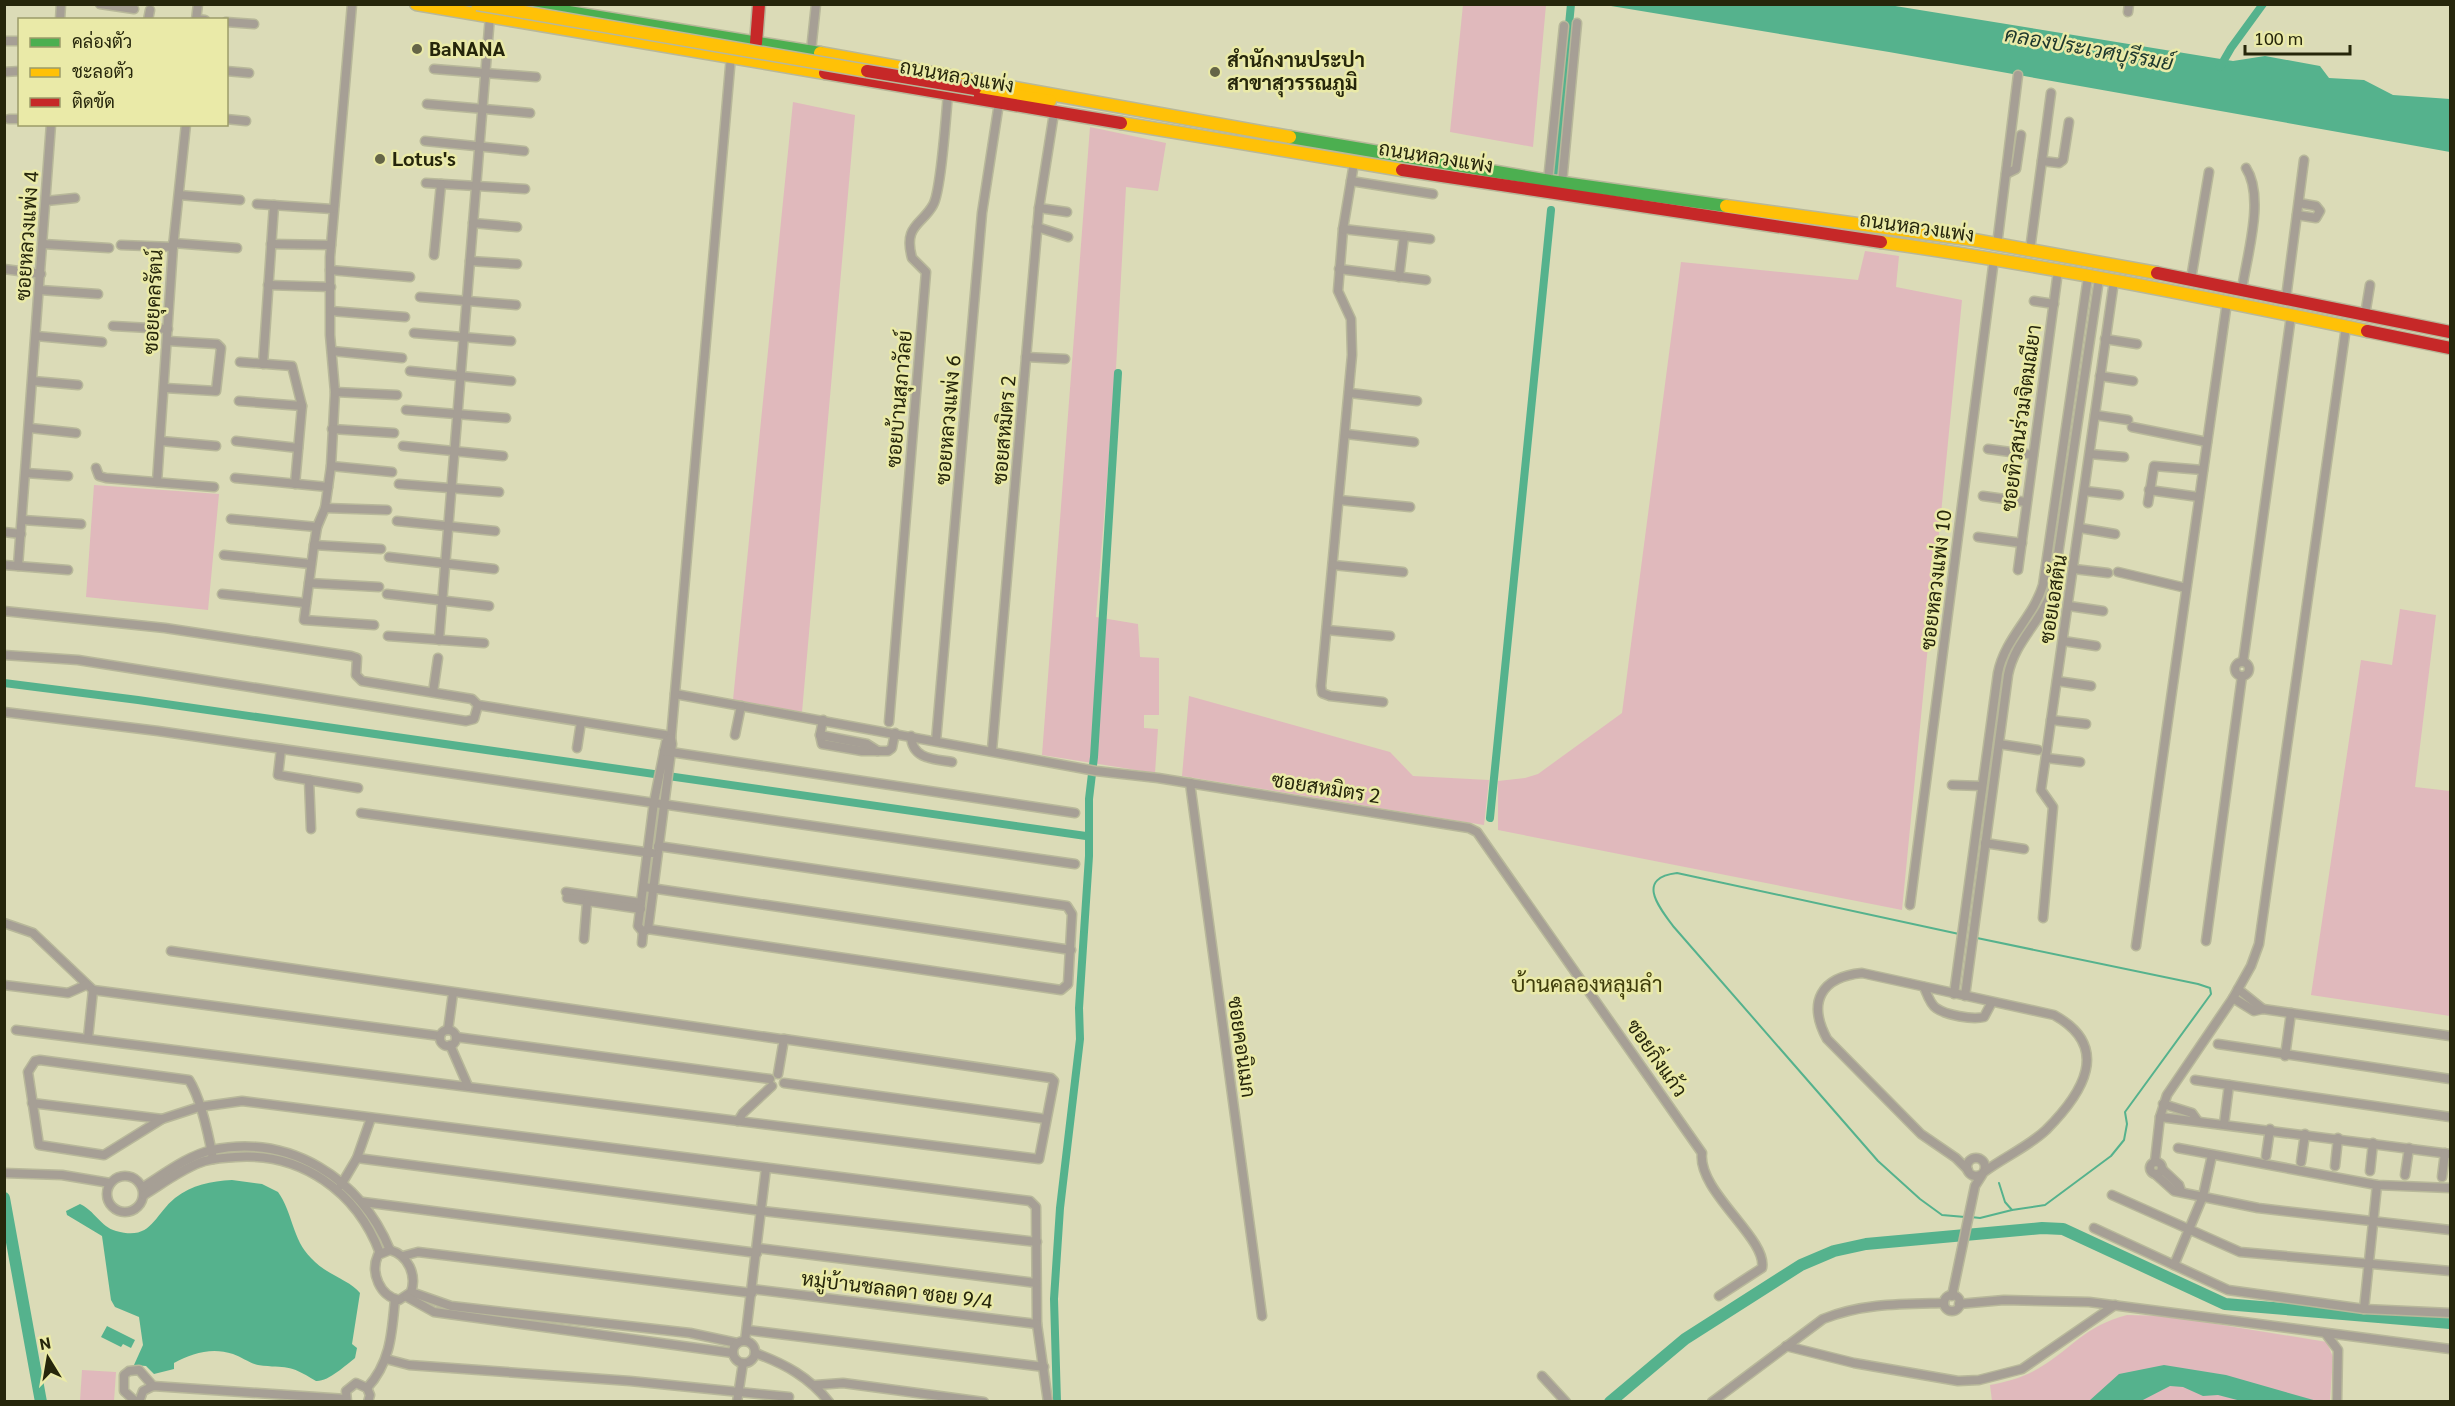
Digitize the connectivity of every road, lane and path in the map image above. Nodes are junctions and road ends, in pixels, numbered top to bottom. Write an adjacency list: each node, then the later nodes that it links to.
1 (100, 4): 9 (street)
2 (352, 4): 69 (street)
3 (416, 4): 11 (main road, ถนนหลวงแพ่ง)
4 (451, 4): 17 (main road, bridge)
5 (477, 4): 42 (main road, bridge)
6 (520, 4): 18 (main road, ถนนหลวงแพ่ง)
7 (759, 4): 18 (main road)
8 (816, 4): 19 (street)
9 (134, 9)
10 (150, 9): 12 (street)
11 (490, 16): 17 (main road, ถนนหลวงแพ่ง); 25 (street)
12 (148, 18)
13 (228, 22): 15 (street)
14 (1577, 23): 56 (street)
15 (254, 24)
16 (1564, 26): 54 (street)
17 (656, 43): 20 (main road, ถนนหลวงแพ่ง)
18 (756, 43): 19 (main road, ถนนหลวงแพ่ง); 21 (main road)
19 (811, 51): 42 (main road, ถนนหลวงแพ่ง)
20 (731, 56): 21 (main road, ถนนหลวงแพ่ง); 258 (street)
21 (754, 59): 29 (main road, ถนนหลวงแพ่ง)
22 (434, 69): 25 (street)
23 (228, 71): 24 (street)
24 (249, 72)
25 (485, 73): 27 (street); 32 (street)
26 (2018, 75): 52 (street)
27 (536, 77)
28 (2051, 93): 48 (street)
29 (948, 94): 30 (main road, ถนนหลวงแพ่ง); 266 (street, ซอยบ้านสุภาวัลย์)
30 (999, 103): 33 (main road, ถนนหลวงแพ่ง); 272 (street, ซอยหลวงแพ่ง 6)
31 (427, 104): 32 (street)
32 (482, 109): 34 (street); 45 (street)
33 (1054, 112): 49 (main road, ถนนหลวงแพ่ง); 68 (street, ซอยสหมิตร 2)
34 (530, 113)
35 (9, 119): 36 (street)
36 (18, 119)
37 (228, 119): 38 (street)
38 (246, 121)
39 (2068, 122): 48 (street)
40 (51, 126): 64 (street, ซอยหลวงแพ่ง 4)
41 (186, 126): 61 (street, ซอยยุคลรัตน์)
42 (1223, 126): 54 (main road, ถนนหลวงแพ่ง)
43 (2021, 135): 52 (street)
44 (425, 141): 45 (street)
45 (479, 146): 46 (street); 58 (street)
46 (524, 152)
47 (2304, 160): 65 (street)
48 (2042, 161): 88 (street)
49 (1354, 163): 53 (street); 90 (main road, ถนนหลวงแพ่ง)
50 (2246, 168): 108 (street)
51 (2209, 172): 102 (street)
52 (2006, 174): 85 (street)
53 (1351, 181): 60 (street); 75 (street)
54 (1548, 181): 56 (main road, ถนนหลวงแพ่ง)
55 (426, 183): 57 (street)
56 (1562, 183): 79 (main road, ถนนหลวงแพ่ง)
57 (441, 184): 58 (street); 89 (street)
58 (476, 186): 59 (street); 72 (street)
59 (525, 189)
60 (1433, 194)
61 (179, 195): 63 (street); 83 (street, ซอยยุคลรัตน์)
62 (75, 198): 64 (street)
63 (240, 200)
64 (46, 201): 80 (street, ซอยหลวงแพ่ง 4)
65 (2299, 203): 71 (street); 71 (street)
66 (257, 204): 67 (street)
67 (274, 205): 69 (street); 81 (street)
68 (1039, 208): 70 (street); 74 (street, ซอยสหมิตร 2)
69 (332, 209): 84 (street)
70 (1067, 212)
71 (2297, 215): 113 (street)
72 (473, 223): 73 (street); 92 (street)
73 (516, 227)
74 (1037, 227): 77 (street); 139 (street, ซอยสหมิตร 2)
75 (1343, 229): 76 (street); 96 (street)
76 (1404, 236): 78 (street); 100 (street)
77 (1068, 237)
78 (1430, 239)
79 (1974, 240): 85 (main road, ถนนหลวงแพ่ง); 90 (main road)
80 (43, 244): 86 (street); 98 (street, ซอยหลวงแพ่ง 4)
81 (271, 244): 84 (street); 105 (street)
82 (121, 245): 83 (street)
83 (173, 245): 87 (street); 125 (street, ซอยยุคลรัตน์)
84 (331, 245): 95 (street)
85 (1997, 245): 88 (main road, ถนนหลวงแพ่ง)
86 (109, 248)
87 (237, 248)
88 (2030, 250): 102 (main road, ถนนหลวงแพ่ง)
89 (434, 255)
90 (1972, 255): 91 (main road, ถนนหลวงแพ่ง)
91 (1994, 259): 97 (main road, ถนนหลวงแพ่ง); 298 (street, ซอยหลวงแพ่ง 10)
92 (470, 261): 93 (street); 114 (street)
93 (517, 264)
94 (4, 269): 98 (street)
95 (330, 270): 99 (street); 107 (street)
96 (1340, 270): 100 (street); 153 (street)
97 (2058, 271): 101 (main road, ถนนหลวงแพ่ง); 117 (street, ซอยทิวสนร่วมจิตมณียา)
98 (41, 274): 109 (street, ซอยหลวงแพ่ง 4)
99 (410, 277)
100 (1399, 277): 103 (street)
101 (2093, 278): 104 (main road, ถนนหลวงแพ่ง); 126 (street); 127 (street)
102 (2191, 279): 108 (main road, ถนนหลวงแพ่ง); 111 (main road)
103 (1426, 280)
104 (2114, 281): 111 (main road, ถนนหลวงแพ่ง); 132 (street, ซอยเอสตัน)
105 (268, 285): 107 (street); 143 (street)
106 (2370, 285): 121 (street)
107 (330, 287): 119 (street)
108 (2242, 289): 113 (main road, ถนนหลวงแพ่ง)
109 (40, 290): 110 (street); 130 (street, ซอยหลวงแพ่ง 4)
110 (98, 294)
111 (2189, 294): 116 (main road, ถนนหลวงแพ่ง)
112 (420, 297): 114 (street)
113 (2286, 298): 121 (main road, ถนนหลวงแพ่ง)
114 (467, 301): 118 (street); 131 (street)
115 (2034, 301): 117 (street)
116 (2227, 302): 120 (main road, ถนนหลวงแพ่ง); 170 (street)
117 (2054, 304): 177 (street, ซอยทิวสนร่วมจิตมณียา)
118 (516, 305)
119 (331, 311): 122 (street); 138 (street)
120 (2292, 315): 124 (main road, ถนนหลวงแพ่ง); 304 (street)
121 (2365, 315): 128 (main road, ถนนหลวงแพ่ง)
122 (405, 317)
123 (113, 326): 125 (street)
124 (2346, 327): 137 (main road, ถนนหลวงแพ่ง); 312 (street)
125 (168, 329): 133 (street, ซอยยุคลรัตน์)
126 (2080, 329): 127 (street); 285 (street)
127 (2091, 330): 273 (street)
128 (2451, 332)
129 (414, 333): 131 (street)
130 (36, 336): 135 (street); 147 (street, ซอยหลวงแพ่ง 4)
131 (464, 337): 134 (street); 145 (street)
132 (2106, 339): 136 (street); 146 (street, ซอยเอสตัน)
133 (168, 341): 151 (street, ซอยยุคลรัตน์); 151 (street)
134 (511, 341)
135 (102, 342)
136 (2137, 344)
137 (2451, 348)
138 (332, 351): 140 (street); 152 (street)
139 (1026, 357): 141 (street); 276 (street, ซอยสหมิตร 2)
140 (402, 358)
141 (1065, 359)
142 (240, 362): 143 (street)
143 (263, 364): 157 (street)
144 (410, 371): 145 (street)
145 (460, 376): 148 (street); 159 (street)
146 (2100, 376): 149 (street); 160 (street, ซอยเอสตัน)
147 (33, 381): 150 (street); 162 (street, ซอยหลวงแพ่ง 4)
148 (511, 381)
149 (2133, 381)
150 (78, 385)
151 (165, 388): 167 (street, ซอยยุคลรัตน์)
152 (335, 392): 154 (street); 163 (street)
153 (1350, 393): 156 (street); 166 (street)
154 (398, 395)
155 (239, 401): 157 (street)
156 (1417, 401)
157 (303, 406): 173 (street)
158 (406, 410): 159 (street)
159 (457, 414): 161 (street); 175 (street)
160 (2095, 415): 170 (street); 176 (street, ซอยเอสตัน)
161 (506, 418)
162 (30, 428): 164 (street); 183 (street, ซอยหลวงแพ่ง 4)
163 (332, 429): 165 (street); 180 (street)
164 (76, 433)
165 (394, 433)
166 (1346, 434): 169 (street); 199 (street)
167 (161, 441): 171 (street); 187 (street, ซอยยุคลรัตน์)
168 (236, 441): 173 (street)
169 (1414, 442)
170 (2207, 442): 182 (street)
171 (216, 446)
172 (404, 446): 175 (street)
173 (298, 448): 188 (street)
174 (1988, 449): 177 (street)
175 (454, 452): 178 (street); 192 (street)
176 (2090, 454): 179 (street); 194 (street, ซอยเอสตัน)
177 (2033, 455): 200 (street, ซอยทิวสนร่วมจิตมณียา)
178 (503, 456)
179 (2124, 457)
180 (331, 466): 184 (street); 191 (street)
181 (96, 468): 187 (street)
182 (2203, 470): 193 (street); 198 (street)
183 (26, 472): 185 (street); 206 (street, ซอยหลวงแพ่ง 4)
184 (392, 472)
185 (68, 477)
186 (235, 478): 188 (street)
187 (157, 482): 190 (street)
188 (295, 484): 191 (street)
189 (399, 484): 192 (street)
190 (214, 487)
191 (328, 487): 203 (street)
192 (451, 488): 195 (street); 209 (street)
193 (2149, 490): 198 (street); 201 (street)
194 (2085, 491): 196 (street); 211 (street, ซอยเอสตัน)
195 (499, 492)
196 (2119, 495)
197 (1983, 496): 200 (street)
198 (2199, 497): 236 (street)
199 (1340, 500): 202 (street); 225 (street)
200 (2026, 502): 217 (street, ซอยทิวสนร่วมจิตมณียา)
201 (2148, 503)
202 (1410, 507)
203 (325, 508): 204 (street); 210 (street)
204 (387, 510)
205 (231, 519): 210 (street)
206 (23, 520): 208 (street); 214 (street, ซอยหลวงแพ่ง 4)
207 (397, 521): 209 (street)
208 (81, 524)
209 (448, 526): 212 (street); 222 (street)
210 (317, 527): 218 (street)
211 (2080, 528): 215 (street); 228 (street, ซอยเอสตัน)
212 (495, 531)
213 (4, 532): 214 (street)
214 (21, 534): 226 (street, ซอยหลวงแพ่ง 4)
215 (2115, 534)
216 (1978, 537): 217 (street)
217 (2022, 543): 230 (street, ซอยทิวสนร่วมจิตมณียา)
218 (314, 545): 219 (street); 223 (street)
219 (381, 549)
220 (224, 555): 223 (street)
221 (389, 557): 222 (street)
222 (445, 563): 227 (street); 239 (street)
223 (311, 564): 234 (street)
224 (4, 565): 226 (street)
225 (1333, 565): 231 (street); 246 (street)
226 (18, 566): 229 (street)
227 (494, 569)
228 (2074, 569): 233 (street); 242 (street, ซอยเอสตัน)
229 (68, 570)
230 (2018, 570)
231 (1403, 572)
232 (2118, 572): 236 (street)
233 (2108, 573)
234 (309, 583): 235 (street); 240 (street)
235 (379, 587)
236 (2187, 588): 306 (street)
237 (222, 594): 240 (street)
238 (387, 594): 239 (street)
239 (442, 601): 241 (street); 249 (street)
240 (306, 603): 245 (street)
241 (489, 606)
242 (2068, 606): 244 (street); 250 (street, ซอยเอสตัน)
243 (4, 611): 257 (street)
244 (2103, 611)
245 (374, 625)
246 (1327, 630): 248 (street); 259 (street)
247 (388, 636): 249 (street)
248 (1390, 636)
249 (439, 640): 251 (street)
250 (2063, 641): 252 (street); 255 (street, ซอยเอสตัน)
251 (484, 643)
252 (2096, 646)
253 (4, 655): 260 (street)
254 (438, 658): 257 (street)
255 (2057, 681): 256 (street); 264 (street, ซอยเอสตัน)
256 (2091, 686)
257 (433, 692): 260 (street)
258 (675, 694): 261 (street, ซอยสหมิตร 2); 271 (street)
259 (1383, 702)
260 (478, 705): 265 (street)
261 (741, 705): 263 (street, ซอยสหมิตร 2); 269 (street)
262 (4, 712): 275 (street)
263 (822, 720): 268 (street, ซอยสหมิตร 2); 268 (street)
264 (2051, 720): 267 (street); 279 (street, ซอยเอสตัน)
265 (581, 722): 271 (street); 274 (street)
266 (889, 722)
267 (2086, 724)
268 (895, 733): 270 (street, ซอยสหมิตร 2)
269 (735, 735)
270 (910, 736): 272 (street, ซอยสหมิตร 2); 280 (street)
271 (671, 737): 278 (street)
272 (936, 741): 276 (street, ซอยสหมิตร 2)
273 (1999, 744): 277 (street); 292 (street)
274 (577, 748)
275 (281, 749): 282 (street); 287 (street)
276 (992, 750): 283 (street, ซอยสหมิตร 2)
277 (2038, 750)
278 (667, 756): 287 (street); 289 (street)
279 (2046, 758): 281 (street); 300 (street, ซอยเอสตัน)
280 (952, 762)
281 (2080, 762)
282 (309, 780): 286 (street); 290 (street)
283 (1190, 783): 291 (street, ซอยสหมิตร 2); 404 (street, ซอยคอนิเมก)
284 (1952, 784): 285 (street)
285 (1982, 786): 314 (street)
286 (358, 788)
287 (659, 803): 294 (street); 295 (street)
288 (361, 813): 294 (street)
289 (1075, 813)
290 (311, 829)
291 (1477, 832): 396 (street, ซอยกิ่งแก้ว)
292 (1985, 843): 293 (street); 315 (street)
293 (2024, 849)
294 (655, 851): 296 (street); 307 (street)
295 (1075, 864)
296 (648, 888): 299 (street); 302 (street); 307 (street)
297 (587, 902): 299 (street); 299 (street); 303 (street)
298 (1910, 905)
299 (641, 906): 302 (street)
300 (2043, 918)
301 (4, 923): 310 (street)
302 (645, 930): 305 (street); 307 (street)
303 (584, 939)
304 (2206, 941)
305 (642, 943)
306 (2136, 946)
307 (1071, 950)
308 (171, 951): 313 (street)
309 (4, 986): 310 (street)
310 (90, 987): 322 (street); 325 (street)
311 (1924, 987): 314 (street); 317 (street); 354 (street)
312 (2238, 989): 316 (street); 318 (street)
313 (453, 993): 321 (street); 326 (street)
314 (1954, 993): 315 (street)
315 (1965, 996): 317 (street)
316 (2233, 998): 318 (street); 338 (street)
317 (1992, 1002): 359 (street)
318 (2263, 1009): 319 (street)
319 (2291, 1013): 323 (street); 329 (street)
320 (16, 1029): 325 (street)
321 (448, 1030): 322 (street); 324 (street)
322 (440, 1036): 328 (street)
323 (2451, 1036)
324 (456, 1037): 328 (street); 333 (street)
325 (88, 1038): 336 (street)
326 (784, 1040): 330 (street); 344 (street)
327 (2218, 1044): 329 (street)
328 (450, 1045): 336 (street)
329 (2285, 1056): 331 (street)
330 (778, 1074): 333 (street); 334 (street)
331 (2451, 1079)
332 (2195, 1080): 335 (street)
333 (771, 1083): 334 (street); 346 (street)
334 (784, 1083): 344 (street)
335 (2229, 1085): 341 (street); 347 (street)
336 (468, 1086): 346 (street)
337 (32, 1103): 339 (street); 343 (street); 343 (street)
338 (2163, 1104): 340 (street); 345 (street)
339 (199, 1107): 342 (street); 343 (street); 356 (street)
340 (2160, 1117): 345 (street); 377 (street)
341 (2451, 1117)
342 (371, 1118): 360 (street); 364 (street)
343 (162, 1119)
344 (1046, 1119): 346 (street)
345 (2197, 1120): 347 (street)
346 (738, 1121)
347 (2224, 1124): 348 (street)
348 (2270, 1129): 349 (street); 358 (street)
349 (2305, 1134): 350 (street); 362 (street)
350 (2338, 1138): 351 (street); 363 (street)
351 (2373, 1143): 353 (street); 366 (street)
352 (2178, 1148): 357 (street)
353 (2409, 1148): 355 (street); 369 (street)
354 (1946, 1150): 361 (street); 365 (street)
355 (2448, 1153): 370 (street)
356 (213, 1155): 373 (street); 375 (street)
357 (2212, 1155): 372 (street); 377 (street)
358 (2266, 1156)
359 (2007, 1157): 361 (street); 368 (street)
360 (357, 1158): 373 (street); 380 (street)
361 (1977, 1158): 365 (street); 368 (street)
362 (2301, 1162)
363 (2335, 1166)
364 (766, 1168): 380 (street); 385 (street)
365 (1968, 1171): 368 (street); 379 (street)
366 (2370, 1171)
367 (4, 1173): 371 (street)
368 (1983, 1173): 379 (street)
369 (2405, 1175)
370 (2442, 1177)
371 (110, 1183): 375 (street); 375 (street)
372 (2377, 1185): 374 (street); 381 (street)
373 (340, 1186): 378 (street); 388 (street)
374 (2451, 1188)
375 (143, 1191)
376 (2112, 1195): 383 (street)
377 (2203, 1196): 381 (street); 383 (street)
378 (363, 1203): 386 (street); 387 (street)
379 (1971, 1203): 397 (street)
380 (762, 1211): 385 (street); 387 (street)
381 (2373, 1223): 384 (street); 391 (street)
382 (2094, 1228): 390 (street)
383 (2190, 1230): 390 (street); 391 (street)
384 (2451, 1230)
385 (1037, 1242): 393 (street)
386 (390, 1250): 388 (street); 389 (street)
387 (757, 1250): 393 (street); 394 (street)
388 (380, 1253): 398 (street)
389 (403, 1256): 394 (street, หมู่บ้านชลลดา ซอย 9/4); 395 (street)
390 (2174, 1265): 402 (street)
391 (2368, 1266): 392 (street); 402 (street)
392 (2451, 1271)
393 (1036, 1283): 406 (street)
394 (752, 1291): 406 (street, หมู่บ้านชลลดา ซอย 9/4); 408 (street)
395 (409, 1295): 398 (street); 405 (street); 407 (street)
396 (1719, 1296)
397 (1952, 1296): 399 (street); 400 (street)
398 (394, 1299): 417 (street)
399 (1944, 1303): 400 (street); 412 (street)
400 (1959, 1304): 401 (street)
401 (2115, 1305): 409 (street); 412 (street)
402 (2364, 1309): 403 (street)
403 (2451, 1313)
404 (1262, 1316)
405 (563, 1318): 407 (street); 411 (street)
406 (1037, 1324): 419 (street)
407 (562, 1328): 415 (street)
408 (747, 1330): 411 (street); 419 (street)
409 (2326, 1335): 410 (street); 414 (street)
410 (2350, 1338): 413 (street); 414 (street)
411 (741, 1342): 415 (street); 416 (street)
412 (1786, 1346): 433 (street)
413 (2451, 1349)
414 (2338, 1350): 434 (street)
415 (733, 1353): 418 (street)
416 (755, 1353): 418 (street); 422 (street)
417 (386, 1359): 423 (street); 424 (street)
418 (743, 1363): 424 (street)
419 (1044, 1367): 431 (street)
420 (1542, 1376): 432 (street)
421 (153, 1386): 426 (street); 427 (street); 427 (street)
422 (816, 1386): 429 (street); 430 (street)
423 (367, 1388): 426 (street); 428 (street)
424 (737, 1397): 425 (street)
425 (789, 1397)
426 (346, 1400)
427 (137, 1401)
428 (368, 1401)
429 (829, 1401)
430 (984, 1401)
431 (1048, 1401)
432 (1566, 1401)
433 (1712, 1401)
434 (2337, 1401)

